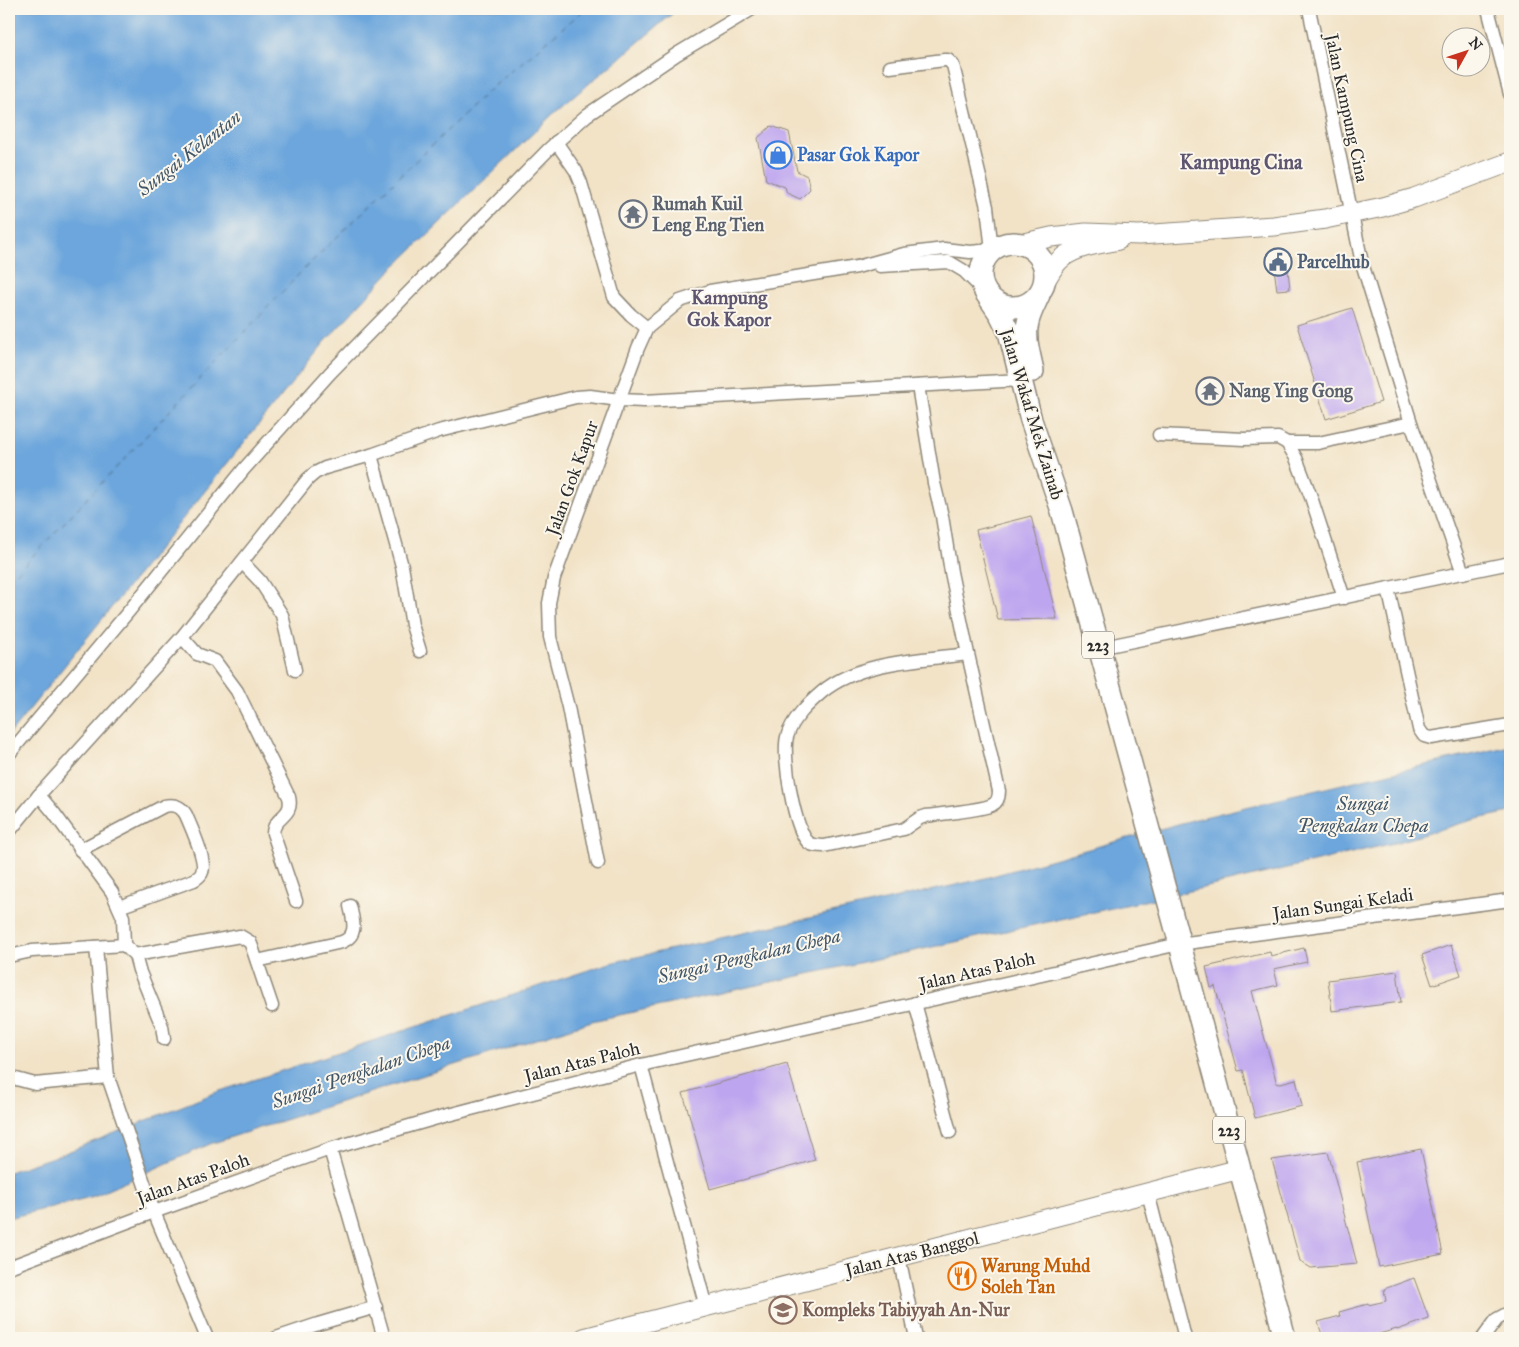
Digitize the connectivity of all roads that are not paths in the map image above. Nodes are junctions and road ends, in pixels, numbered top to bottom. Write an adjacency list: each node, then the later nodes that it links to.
1 (752, 9): 6 (street)
2 (1309, 9): 8 (street, Jalan Kampung Cina)
3 (1488, 9): 5 (street)
4 (890, 67): 11 (street)
5 (1510, 94)
6 (556, 142): 15 (street); 35 (street)
7 (1510, 162): 8 (main road, 223)
8 (1352, 215): 9 (main road, 223); 19 (street, Jalan Kampung Cina)
9 (1139, 235): 10 (main road, 223); 13 (main road, 223)
10 (1020, 244): 11 (main road, 223); 13 (main road)
11 (992, 250): 12 (street, Jalan Gok Kapur); 14 (main road, 223)
12 (857, 267): 14 (street, Jalan Gok Kapur); 15 (street, Jalan Gok Kapur)
13 (1042, 289): 14 (main road, 223); 23 (main road, Jalan Wakaf Mek Zainab / 223)
14 (985, 292): 16 (main road, Jalan Wakaf Mek Zainab / 223)
15 (647, 328): 18 (street, Jalan Gok Kapur)
16 (1021, 380): 17 (street); 23 (main road, Jalan Wakaf Mek Zainab / 223)
17 (918, 386): 18 (street); 32 (street)
18 (618, 400): 22 (street); 39 (street, Jalan Gok Kapur)
19 (1411, 423): 21 (street); 26 (street, Jalan Kampung Cina)
20 (1159, 435): 21 (street)
21 (1288, 443): 28 (street)
22 (371, 454): 24 (street); 31 (street)
23 (1062, 511): 30 (main road, Jalan Wakaf Mek Zainab / 223)
24 (242, 562): 29 (street); 33 (street)
25 (1510, 563): 26 (street)
26 (1463, 573): 27 (street)
27 (1388, 588): 28 (street); 34 (street)
28 (1344, 598): 30 (street)
29 (182, 637): 36 (street); 41 (street)
30 (1099, 648): 45 (main road, Jalan Wakaf Mek Zainab / 223)
31 (420, 651)
32 (968, 654): 32 (street)
33 (295, 670)
34 (1510, 725)
35 (9, 754)
36 (39, 795): 37 (street); 38 (street)
37 (9, 832)
38 (80, 850): 43 (street); 43 (street)
39 (598, 863)
40 (1510, 900): 45 (street, Jalan Sungai Keladi)
41 (296, 901)
42 (350, 906): 49 (street)
43 (119, 907): 44 (street)
44 (124, 944): 46 (street); 47 (street)
45 (1180, 944): 50 (street, Jalan Atas Paloh); 58 (main road, 223)
46 (96, 947): 48 (street); 55 (street)
47 (135, 955): 49 (street); 52 (street)
48 (9, 956)
49 (257, 961): 51 (street)
50 (915, 1003): 53 (street, Jalan Atas Paloh); 56 (street)
51 (272, 1006)
52 (164, 1039)
53 (641, 1065): 57 (street, Jalan Atas Paloh); 64 (street)
54 (9, 1077): 55 (street)
55 (108, 1077): 60 (street)
56 (950, 1132)
57 (330, 1149): 60 (street, Jalan Atas Paloh); 63 (street)
58 (1240, 1169): 59 (main road, Jalan Atas Banggol); 72 (main road, 223)
59 (1148, 1193): 61 (main road, Jalan Atas Banggol); 71 (street)
60 (154, 1212): 62 (street, Jalan Atas Paloh); 66 (street)
61 (899, 1257): 64 (main road, Jalan Atas Banggol); 70 (street)
62 (9, 1267)
63 (376, 1307): 67 (street); 68 (street)
64 (706, 1307): 69 (main road, Jalan Atas Banggol)
65 (1510, 1312): 73 (street)
66 (207, 1338)
67 (276, 1338)
68 (384, 1338)
69 (584, 1338)
70 (916, 1338)
71 (1186, 1338)
72 (1285, 1338)
73 (1483, 1338)

